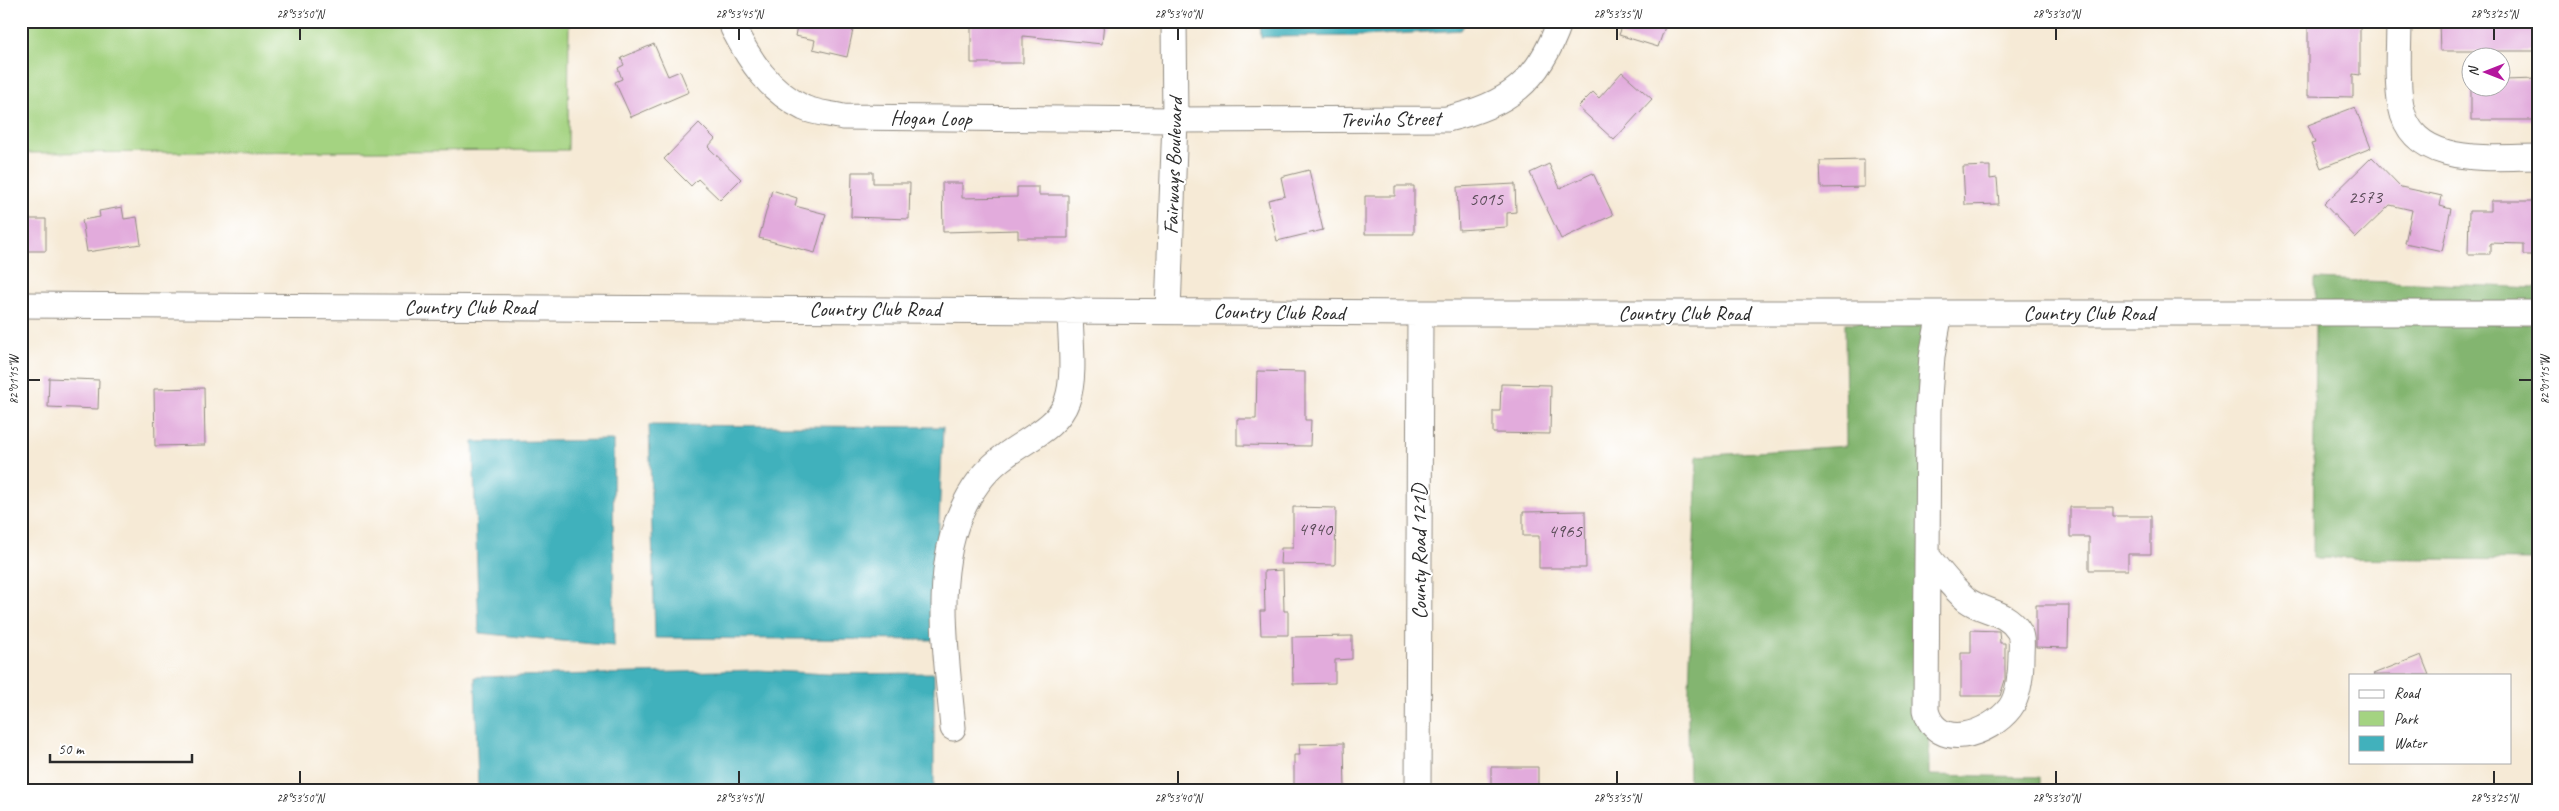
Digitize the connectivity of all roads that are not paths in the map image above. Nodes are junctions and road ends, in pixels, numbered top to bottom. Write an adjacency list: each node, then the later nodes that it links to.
1 (732, 21): 5 (street, Hogan Loop)
2 (1174, 21): 5 (street, Fairways Boulevard)
3 (1560, 21): 5 (street, Treviho Street)
4 (2399, 21): 6 (street)
5 (1175, 120): 9 (street, Fairways Boulevard)
6 (2538, 157)
7 (21, 305): 8 (street, Country Club Road)
8 (1070, 310): 9 (street, Country Club Road); 14 (street)
9 (1168, 311): 10 (street, Country Club Road)
10 (1420, 313): 11 (street, Country Club Road); 15 (street, County Road 121D)
11 (1940, 313): 12 (street, Country Club Road); 13 (street)
12 (2538, 313)
13 (1928, 557): 13 (street)
14 (952, 728)
15 (1418, 790)

